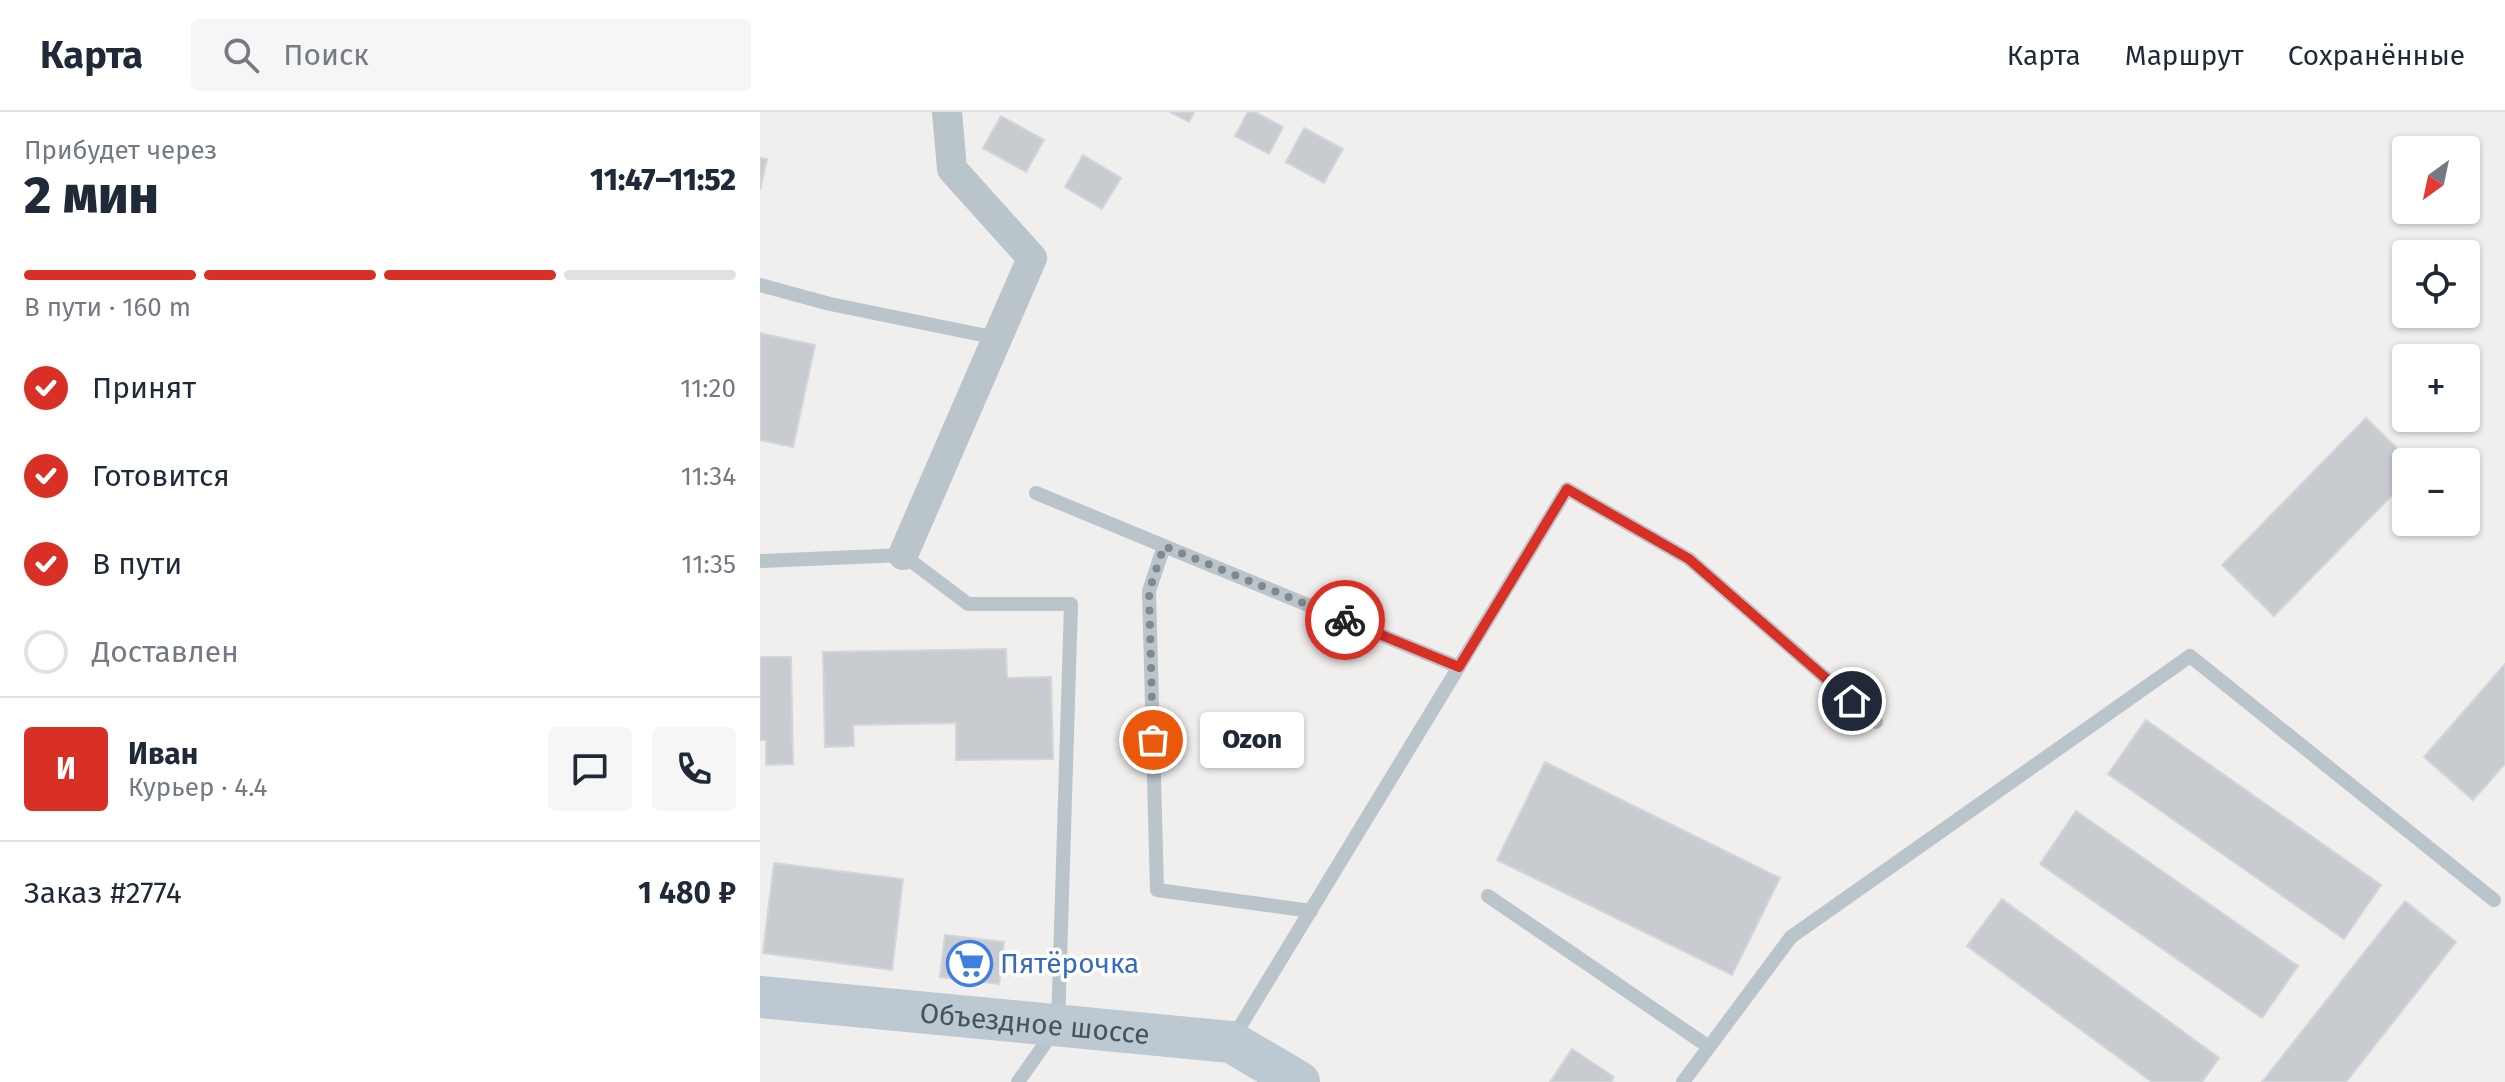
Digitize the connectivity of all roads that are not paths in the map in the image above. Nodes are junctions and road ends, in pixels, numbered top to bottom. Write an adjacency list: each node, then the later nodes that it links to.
1 (947, 112): 3 (street)
2 (760, 285): 3 (lane)
3 (997, 338): 6 (street)
4 (1036, 493): 5 (lane)
5 (1164, 546): 8 (lane); 12 (lane)
6 (903, 555): 7 (lane); 14 (lane)
7 (760, 561)
8 (1459, 667): 9 (lane); 12 (lane)
9 (1876, 722)
10 (1488, 896): 16 (lane)
11 (2494, 900): 16 (lane)
12 (1311, 911): 15 (lane)
13 (760, 997): 14 (main road, Объездное шоссе)
14 (1058, 1025): 15 (main road, Объездное шоссе); 17 (lane)
15 (1231, 1042): 18 (main road, Объездное шоссе)
16 (1709, 1047): 19 (lane)
17 (1018, 1082)
18 (1299, 1082)
19 (1683, 1082)

